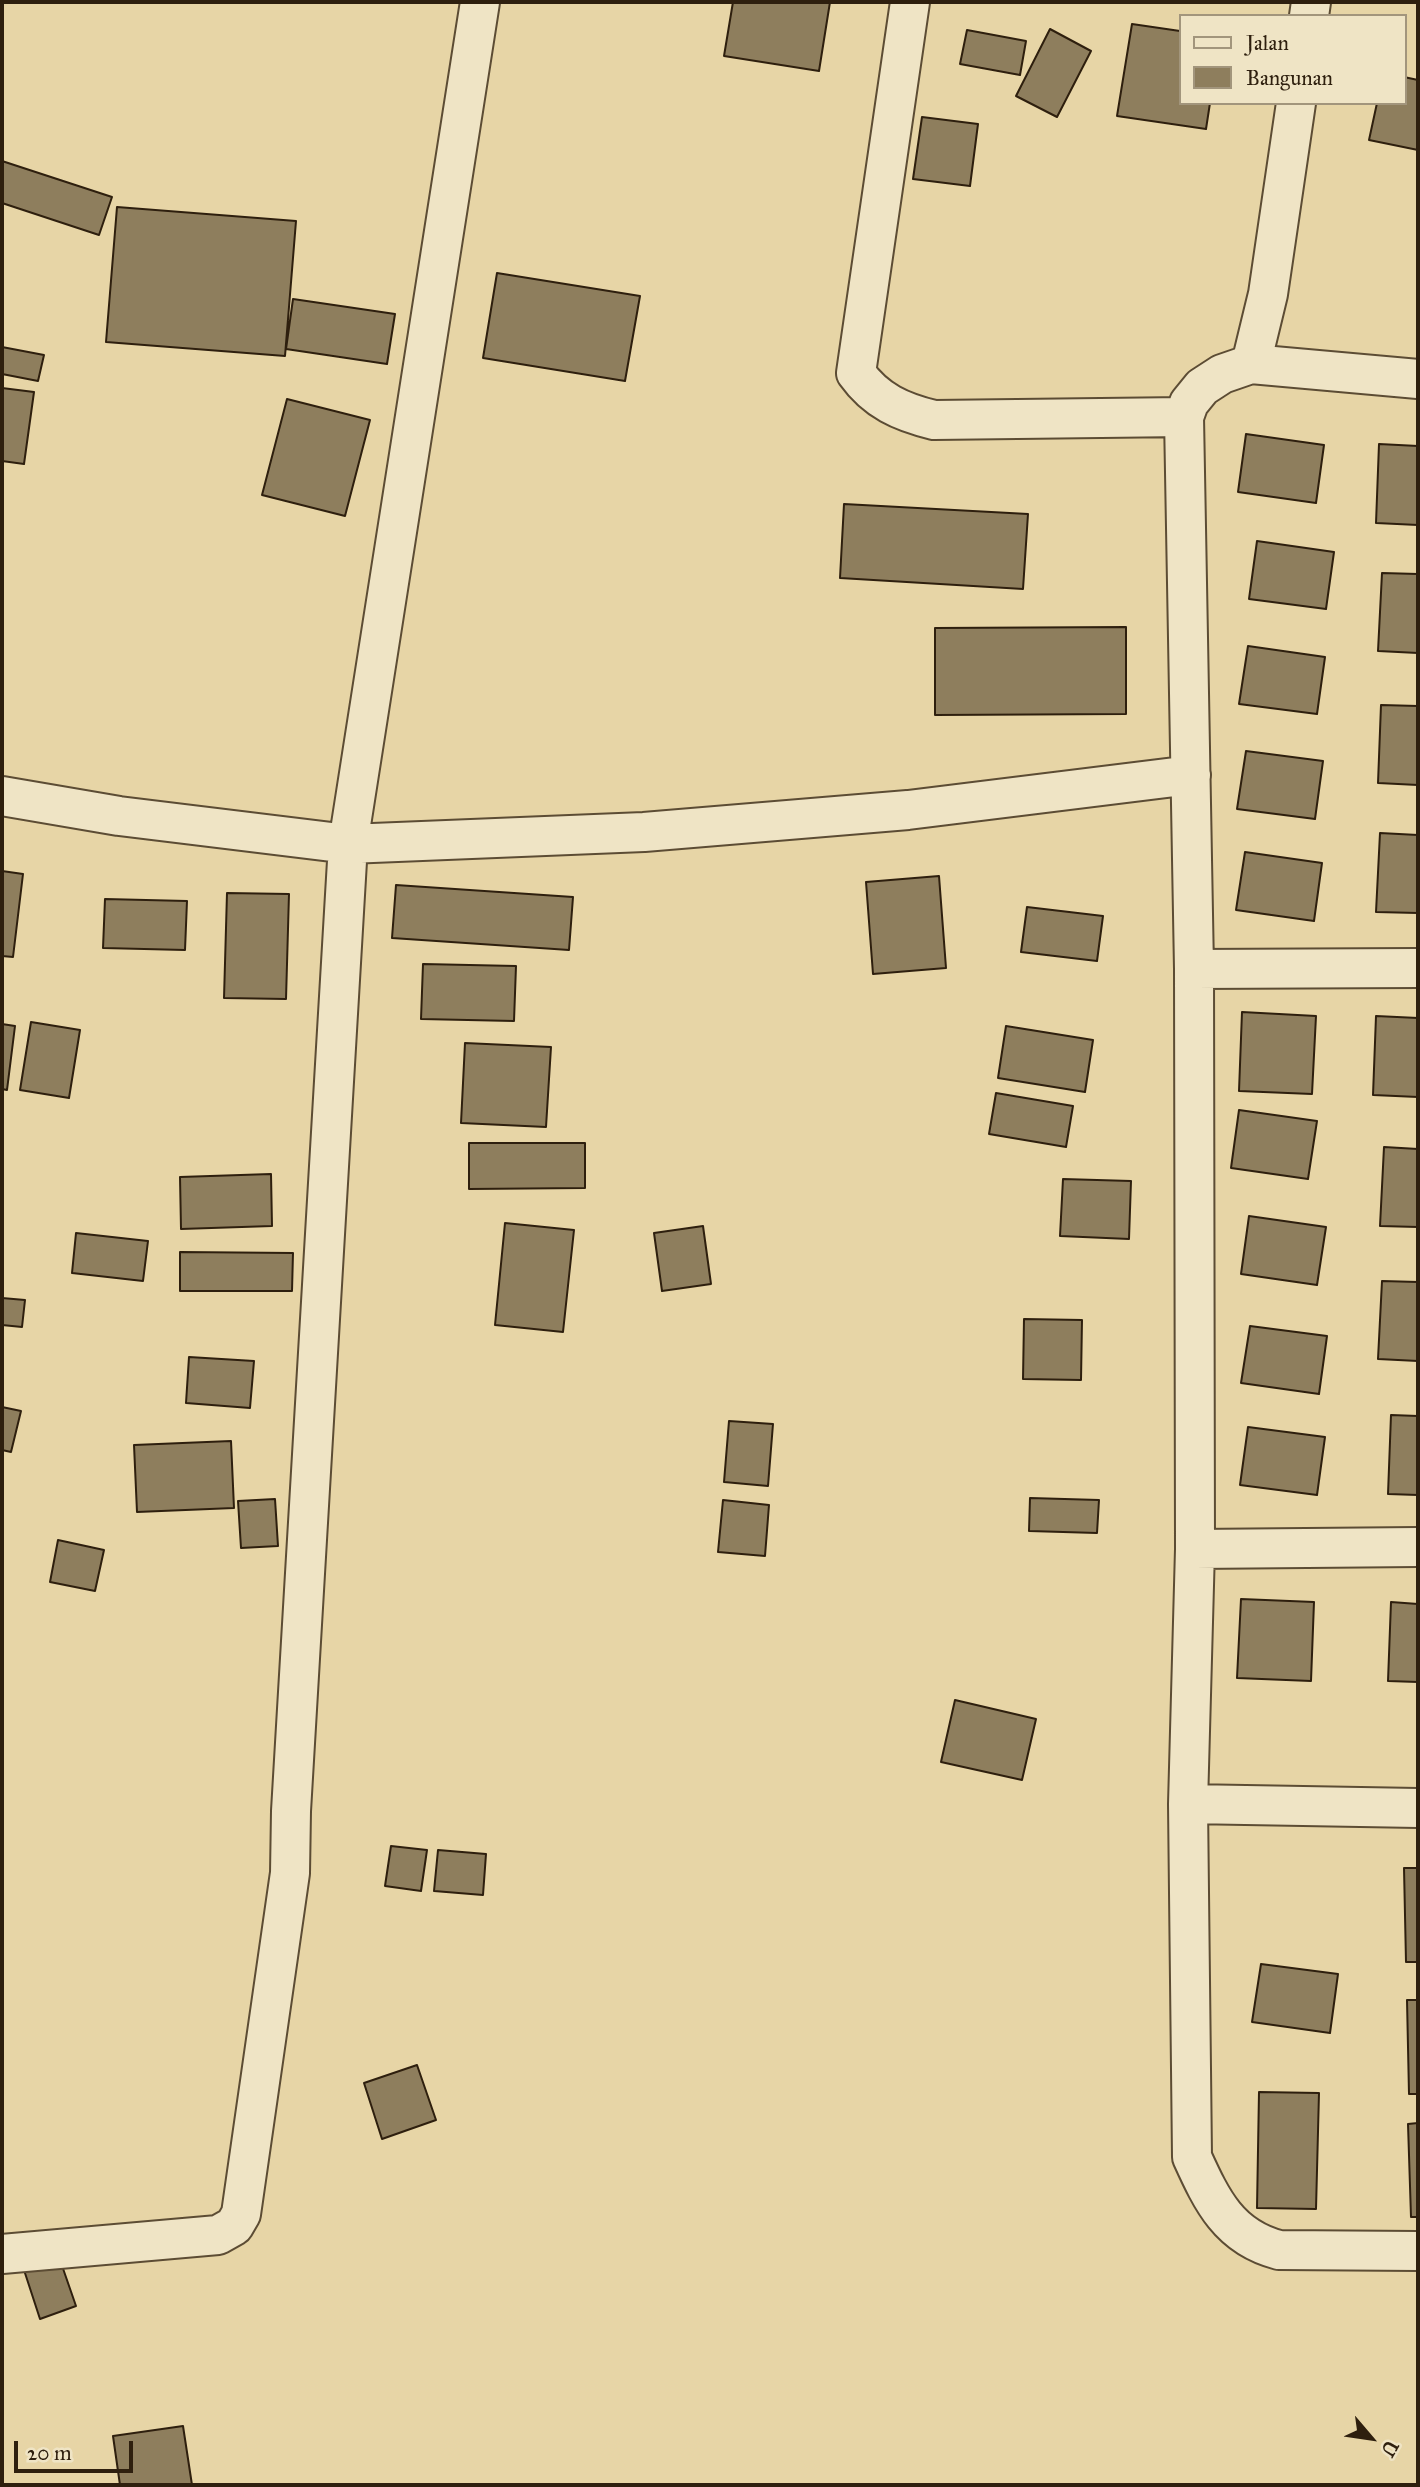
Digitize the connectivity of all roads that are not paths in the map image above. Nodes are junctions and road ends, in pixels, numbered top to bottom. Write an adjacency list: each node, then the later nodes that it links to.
1 (480, 2): 9 (street)
2 (910, 2): 6 (street)
3 (1296, 105): 4 (street)
4 (1251, 363): 5 (street); 6 (street)
5 (1418, 379)
6 (1184, 417): 7 (street)
7 (1191, 775): 9 (street); 11 (street)
8 (2, 796): 9 (street)
9 (348, 844): 17 (street)
10 (1418, 968): 11 (street)
11 (1194, 969): 13 (street)
12 (1418, 1547): 13 (street)
13 (1195, 1549): 14 (street)
14 (1188, 1804): 15 (street); 16 (street)
15 (1418, 1808)
16 (1418, 2251)
17 (2, 2254)

